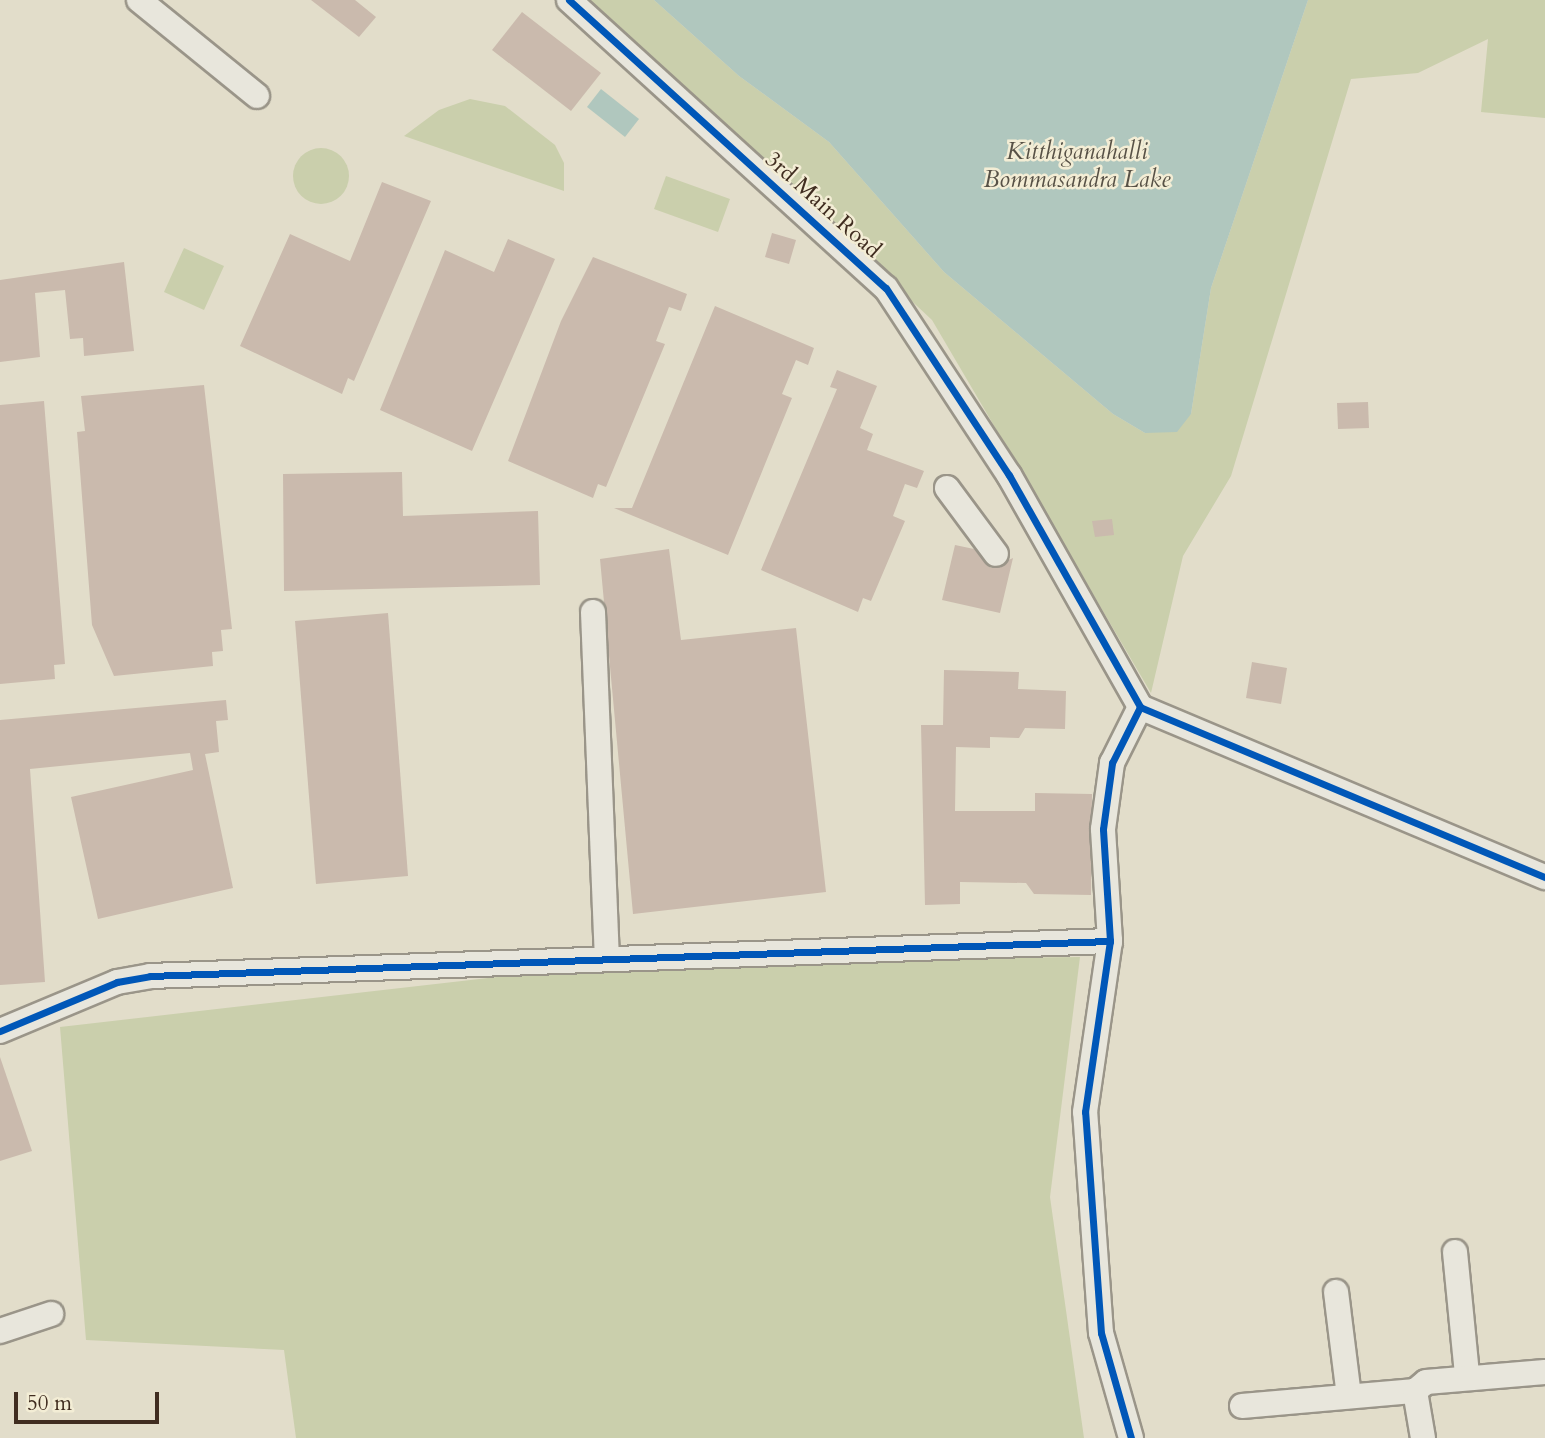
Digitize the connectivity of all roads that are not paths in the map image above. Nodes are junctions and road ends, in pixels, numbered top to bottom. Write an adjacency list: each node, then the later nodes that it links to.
1 (139, 0): 3 (street)
2 (569, 0): 7 (street, 3rd Main Road)
3 (257, 96)
4 (947, 488): 5 (street)
5 (996, 554)
6 (593, 612): 10 (street)
7 (1140, 707): 8 (street); 9 (street)
8 (1545, 877)
9 (1110, 941): 10 (street); 21 (street)
10 (607, 956): 11 (street)
11 (0, 1031)
12 (1455, 1252): 17 (street)
13 (1336, 1292): 19 (street)
14 (51, 1314): 15 (street)
15 (0, 1331)
16 (1545, 1372): 17 (street)
17 (1467, 1375): 18 (street)
18 (1415, 1391): 19 (street); 22 (street)
19 (1349, 1396): 20 (street)
20 (1242, 1406)
21 (1132, 1438)
22 (1423, 1438)

